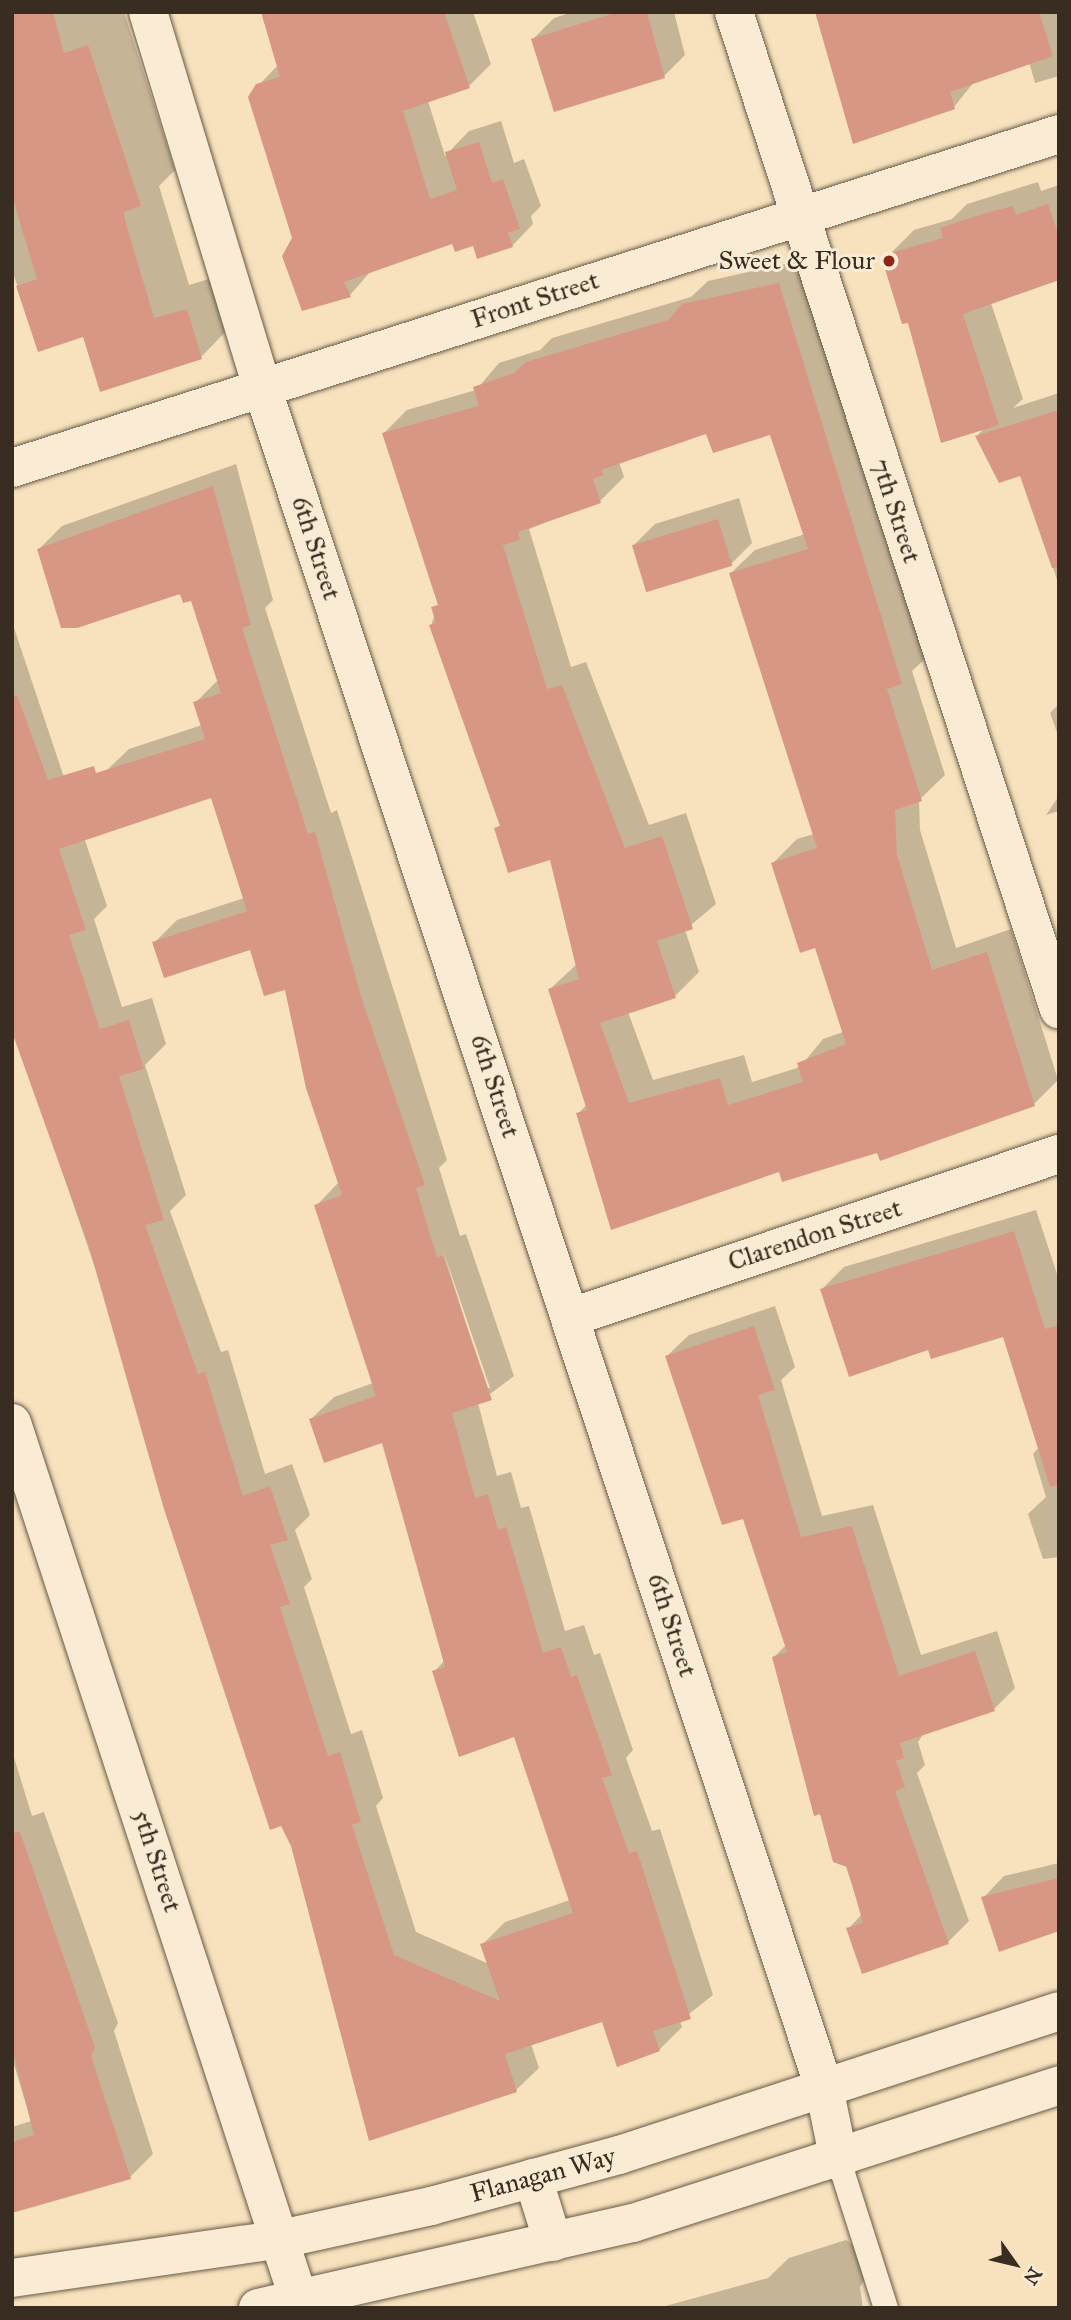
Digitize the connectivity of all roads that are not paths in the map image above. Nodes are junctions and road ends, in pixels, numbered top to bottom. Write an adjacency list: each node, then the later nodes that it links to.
1 (148, 12): 5 (street, 6th Street)
2 (734, 12): 4 (street, 7th Street)
3 (1059, 134): 4 (street, Front Street)
4 (800, 216): 5 (street, Front Street); 7 (street, 7th Street)
5 (262, 387): 6 (street, Front Street); 9 (street, 6th Street)
6 (12, 468)
7 (1059, 1009)
8 (1059, 1154): 9 (street, Clarendon Street)
9 (572, 1317): 13 (street, 6th Street)
10 (12, 1423): 16 (street, 5th Street)
11 (1059, 2011): 13 (street, Flanagan Way)
12 (1059, 2085): 14 (street)
13 (824, 2087): 14 (street, 6th Street); 15 (street, Flanagan Way)
14 (839, 2161): 17 (street); 21 (lane)
15 (533, 2178): 16 (street, Flanagan Way); 17 (street)
16 (281, 2239): 18 (street, Flanagan Way); 19 (street, 5th Street)
17 (553, 2242): 19 (street)
18 (12, 2278)
19 (299, 2300): 20 (street)
20 (258, 2308)
21 (886, 2308)

